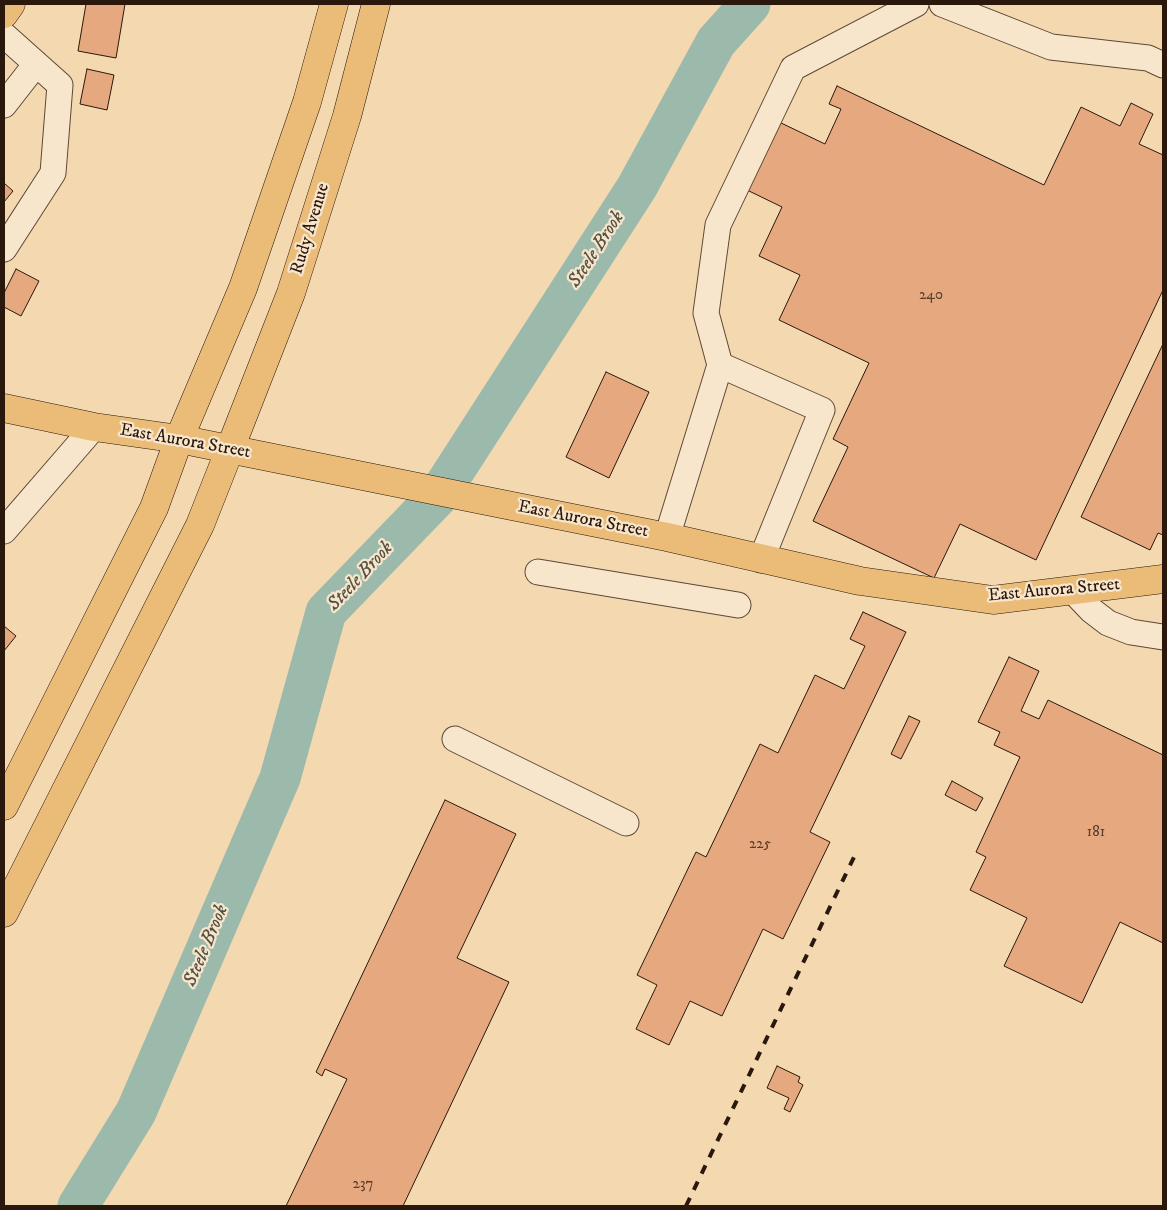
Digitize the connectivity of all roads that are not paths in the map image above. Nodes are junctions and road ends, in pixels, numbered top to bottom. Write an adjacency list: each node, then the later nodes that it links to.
1 (11, 4): 6 (main road)
2 (334, 4): 15 (main road)
3 (376, 4): 16 (main road, Rudy Avenue)
4 (916, 4): 12 (street)
5 (942, 4): 9 (street)
6 (4, 14)
7 (4, 35): 8 (street)
8 (36, 64): 10 (street); 11 (street)
9 (1163, 65)
10 (4, 105)
11 (4, 249)
12 (720, 365): 18 (street); 19 (street)
13 (4, 408): 14 (main road, East Aurora Street)
14 (94, 426): 15 (main road, East Aurora Street); 17 (street)
15 (178, 439): 16 (main road, East Aurora Street); 26 (main road)
16 (230, 449): 18 (main road, East Aurora Street); 28 (main road, Rudy Avenue)
17 (4, 531)
18 (666, 537): 19 (main road, East Aurora Street)
19 (762, 560): 22 (main road, East Aurora Street)
20 (538, 572): 23 (street)
21 (1163, 579): 22 (main road, East Aurora Street)
22 (1073, 590): 24 (street)
23 (738, 606)
24 (1163, 637)
25 (455, 739): 27 (street)
26 (4, 806)
27 (626, 823)
28 (4, 913)

